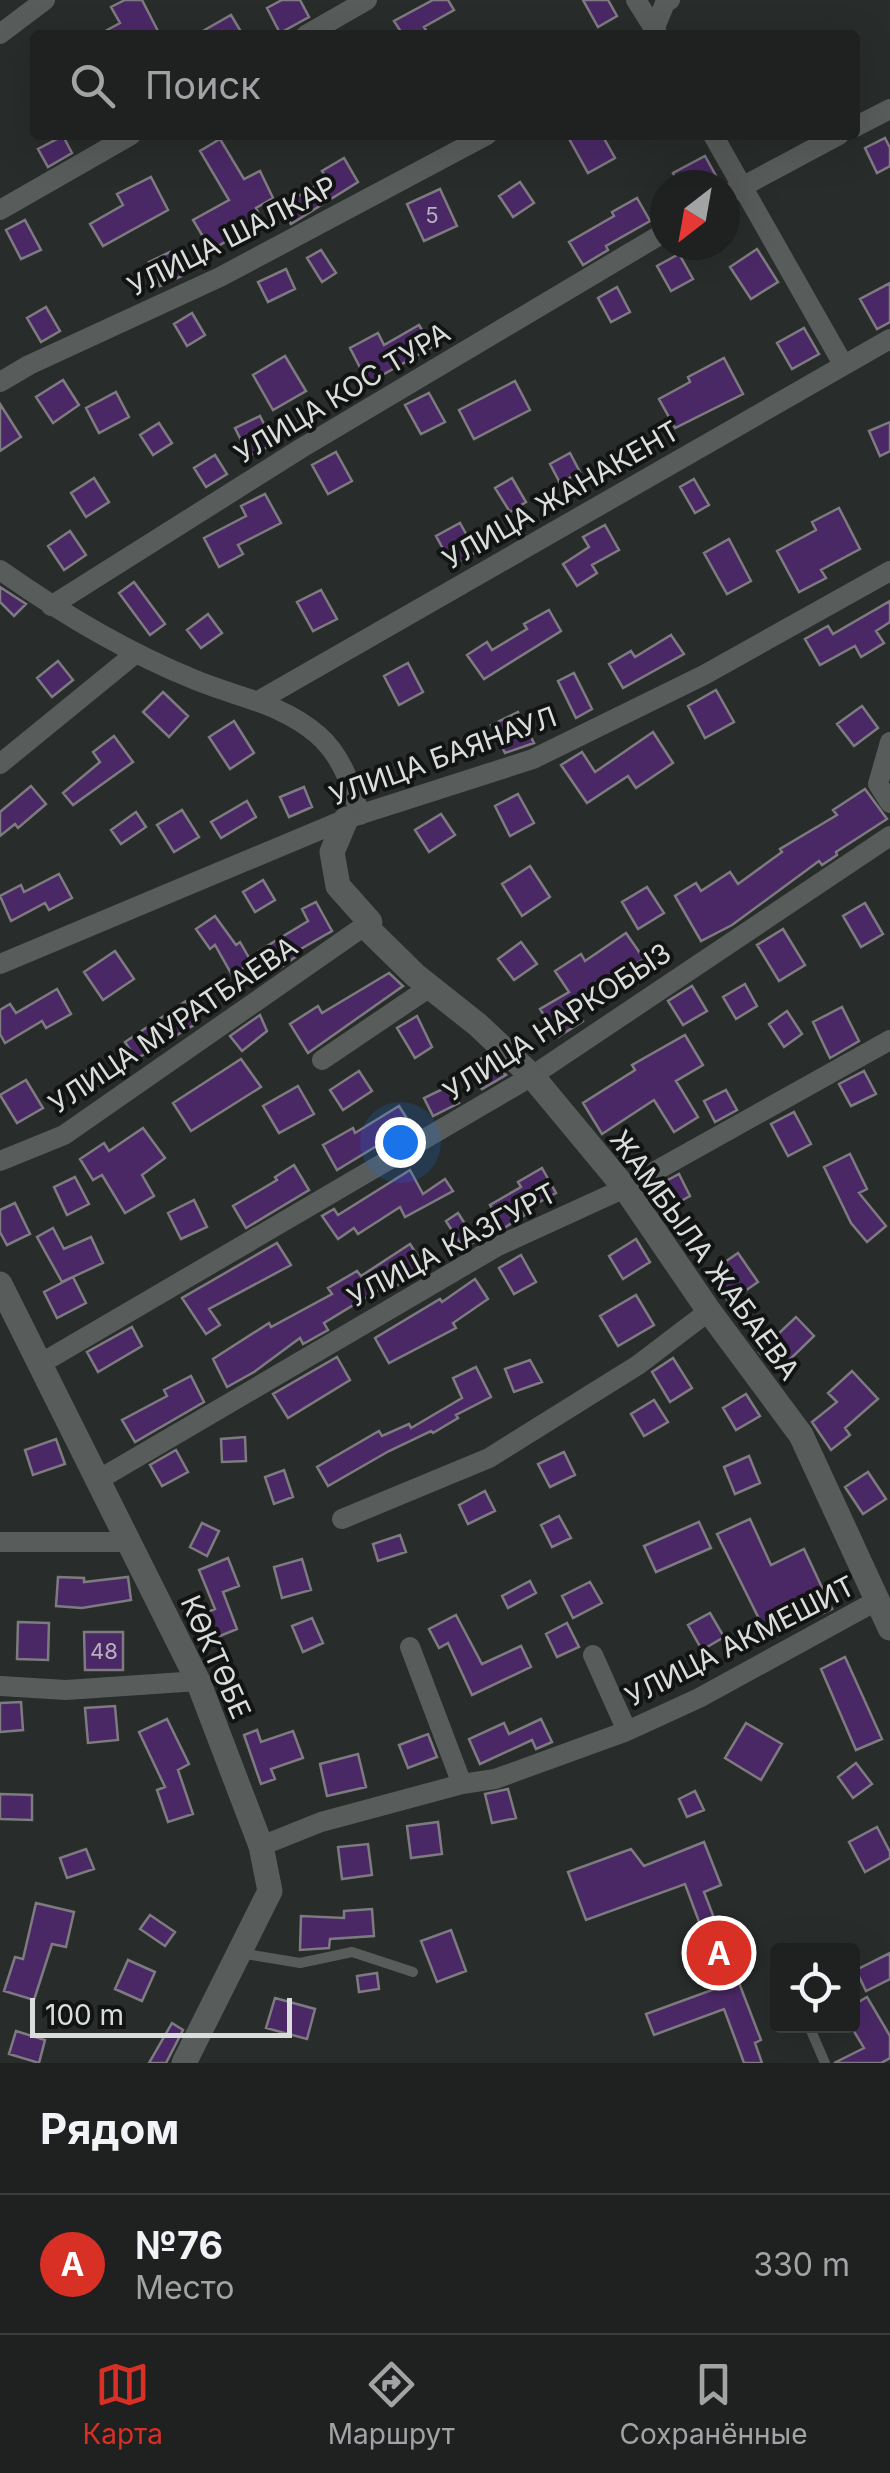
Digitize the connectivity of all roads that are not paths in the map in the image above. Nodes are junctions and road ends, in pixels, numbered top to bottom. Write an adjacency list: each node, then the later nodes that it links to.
1 (44, 0): 8 (street)
2 (367, 0): 5 (street)
3 (636, 0): 6 (street)
4 (670, 0): 7 (street)
5 (315, 30)
6 (653, 30)
7 (656, 30)
8 (0, 34)
9 (890, 109): 10 (street)
10 (860, 124)
11 (122, 140): 18 (street)
12 (478, 140): 22 (street, УЛИЦА ШАЛКАР)
13 (714, 140): 15 (street)
14 (830, 140): 16 (street)
15 (725, 170)
16 (740, 187)
17 (740, 202): 21 (street)
18 (0, 210)
19 (650, 241): 25 (street, УЛИЦА КОС ТУРА)
20 (890, 339): 21 (street, УЛИЦА ЖАНАКЕНТ)
21 (842, 364): 27 (street, УЛИЦА ЖАНАКЕНТ)
22 (0, 382)
23 (0, 570): 25 (street)
24 (890, 571): 31 (street, УЛИЦА БАЯНАУЛ)
25 (52, 606): 26 (street)
26 (136, 654): 27 (street); 29 (street)
27 (260, 700): 31 (street)
28 (890, 742): 30 (street)
29 (0, 764)
30 (890, 803)
31 (353, 817): 33 (street, ЖАМБЫЛА ЖАБАЕВА); 34 (street, УЛИЦА БАЯНАУЛ)
32 (890, 836): 38 (street, УЛИЦА НАРКОБЫЗ)
33 (370, 922): 35 (street, ЖАМБЫЛА ЖАБАЕВА); 39 (street, УЛИЦА МУРАТБАЕВА)
34 (0, 964)
35 (430, 987): 37 (street); 38 (street, ЖАМБЫЛА ЖАБАЕВА)
36 (890, 1040): 40 (street, УЛИЦА КАЗГУРТ)
37 (322, 1060)
38 (532, 1076): 40 (street, ЖАМБЫЛА ЖАБАЕВА); 43 (street, УЛИЦА НАРКОБЫЗ)
39 (0, 1160)
40 (625, 1188): 42 (street, ЖАМБЫЛА ЖАБАЕВА); 44 (street, УЛИЦА КАЗГУРТ)
41 (3, 1299): 43 (street, КӨКТӨБЕ)
42 (709, 1310): 45 (street); 48 (street, ЖАМБЫЛА ЖАБАЕВА)
43 (40, 1364): 44 (street, КӨКТӨБЕ)
44 (98, 1480): 47 (street, КӨКТӨБЕ)
45 (342, 1520)
46 (0, 1542): 47 (street)
47 (129, 1542): 52 (street, КӨКТӨБЕ)
48 (878, 1600): 49 (street, ЖАМБЫЛА ЖАБАЕВА); 54 (street, УЛИЦА АКМЕШИТ)
49 (890, 1628)
50 (410, 1647): 55 (street)
51 (593, 1655): 54 (street, УЛИЦА АКМЕШИТ)
52 (198, 1681): 53 (street); 56 (street, КӨКТӨБЕ)
53 (0, 1686)
54 (627, 1731): 55 (street, УЛИЦА АКМЕШИТ)
55 (462, 1784): 56 (street, УЛИЦА АКМЕШИТ)
56 (261, 1846): 57 (street, КӨКТӨБЕ)
57 (239, 1953): 58 (lane); 60 (street, КӨКТӨБЕ)
58 (413, 1972)
59 (812, 2033): 61 (lane)
60 (184, 2063)
61 (825, 2063)

